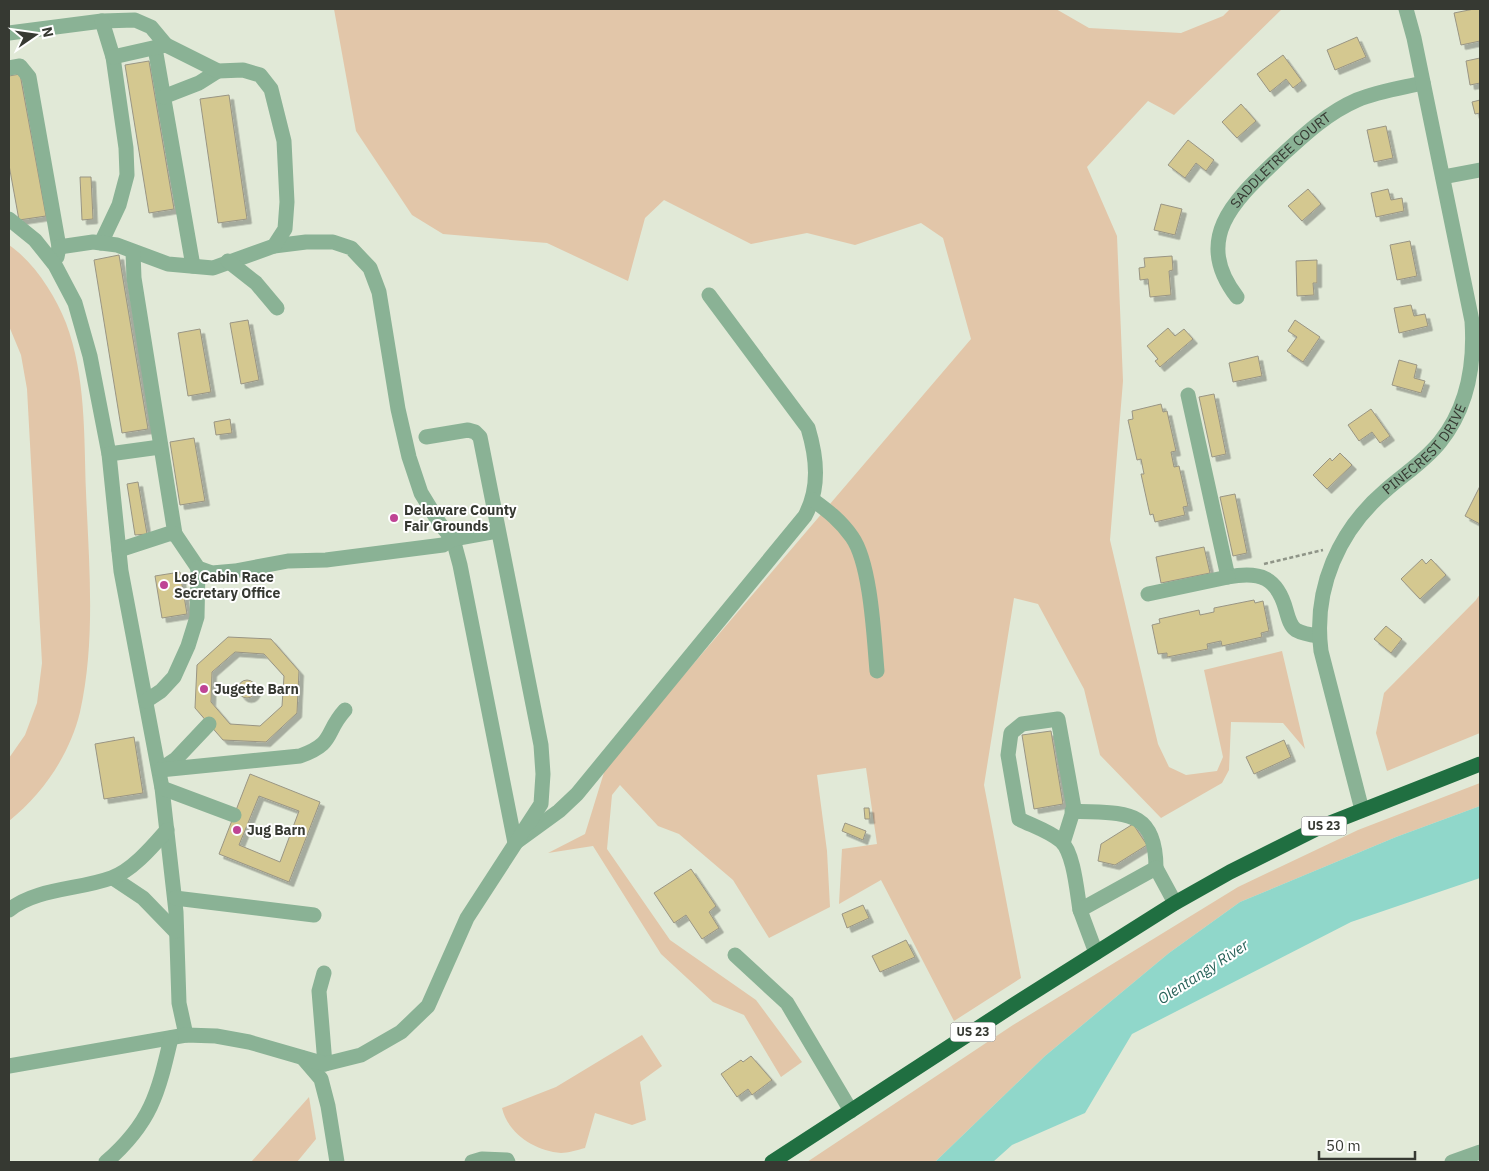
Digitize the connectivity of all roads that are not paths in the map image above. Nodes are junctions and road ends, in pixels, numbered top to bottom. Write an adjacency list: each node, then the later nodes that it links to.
1 (1406, 9): 8 (street, PINECREST DRIVE)
2 (102, 21): 3 (street); 4 (street); 5 (street)
3 (9, 33)
4 (160, 47): 5 (street); 7 (street); 9 (street)
5 (113, 57): 13 (street)
6 (9, 68): 15 (street)
7 (218, 71): 9 (street); 14 (street)
8 (1423, 82): 11 (street, PINECREST DRIVE); 21 (street, SADDLETREE COURT)
9 (163, 97): 19 (street)
10 (1480, 170): 11 (street)
11 (1443, 177): 35 (street, PINECREST DRIVE)
12 (9, 219): 18 (street)
13 (101, 243): 15 (street); 16 (street)
14 (274, 246): 17 (street); 30 (street)
15 (59, 247): 18 (street)
16 (133, 252): 19 (street); 25 (street)
17 (228, 261): 19 (street); 22 (street)
18 (55, 265): 26 (street)
19 (193, 266)
20 (709, 295): 27 (street)
21 (1237, 297)
22 (277, 308)
23 (1188, 395): 33 (street)
24 (426, 436): 28 (street)
25 (160, 447): 26 (street); 29 (street)
26 (109, 454): 31 (street)
27 (813, 500): 36 (street); 47 (street)
28 (497, 531): 30 (street); 47 (street)
29 (175, 534): 31 (street); 32 (street)
30 (453, 539): 32 (street); 47 (street)
31 (119, 550): 37 (street)
32 (198, 568): 37 (street)
33 (1228, 576): 34 (street); 35 (street)
34 (1148, 594)
35 (1319, 636): 43 (street, PINECREST DRIVE)
36 (877, 671)
37 (146, 701): 41 (street)
38 (345, 710): 41 (street)
39 (209, 724): 41 (street)
40 (1480, 764): 43 (highway, US 23)
41 (160, 770): 42 (street)
42 (162, 788): 45 (street); 46 (street)
43 (1362, 810): 52 (highway, US 23)
44 (1072, 811): 48 (street); 48 (street); 49 (street)
45 (234, 815)
46 (167, 830): 50 (street); 51 (street)
47 (515, 843): 62 (street)
48 (1063, 843): 54 (street)
49 (1156, 868): 52 (street); 54 (street)
50 (113, 878): 53 (street); 56 (street)
51 (175, 898): 55 (street); 56 (street)
52 (1174, 903): 57 (highway, US 23)
53 (9, 910)
54 (1080, 910): 57 (street)
55 (314, 915)
56 (175, 931): 60 (street)
57 (1096, 953): 64 (highway, US 23)
58 (735, 954): 64 (street)
59 (324, 973): 62 (street)
60 (178, 1037): 61 (street); 63 (street); 66 (street)
61 (303, 1058): 62 (street); 67 (street)
62 (325, 1064)
63 (9, 1066)
64 (851, 1111): 70 (highway, US 23)
65 (1480, 1152): 71 (street)
66 (106, 1162)
67 (337, 1162)
68 (472, 1162): 69 (street)
69 (508, 1162)
70 (772, 1162)
71 (1452, 1162)

